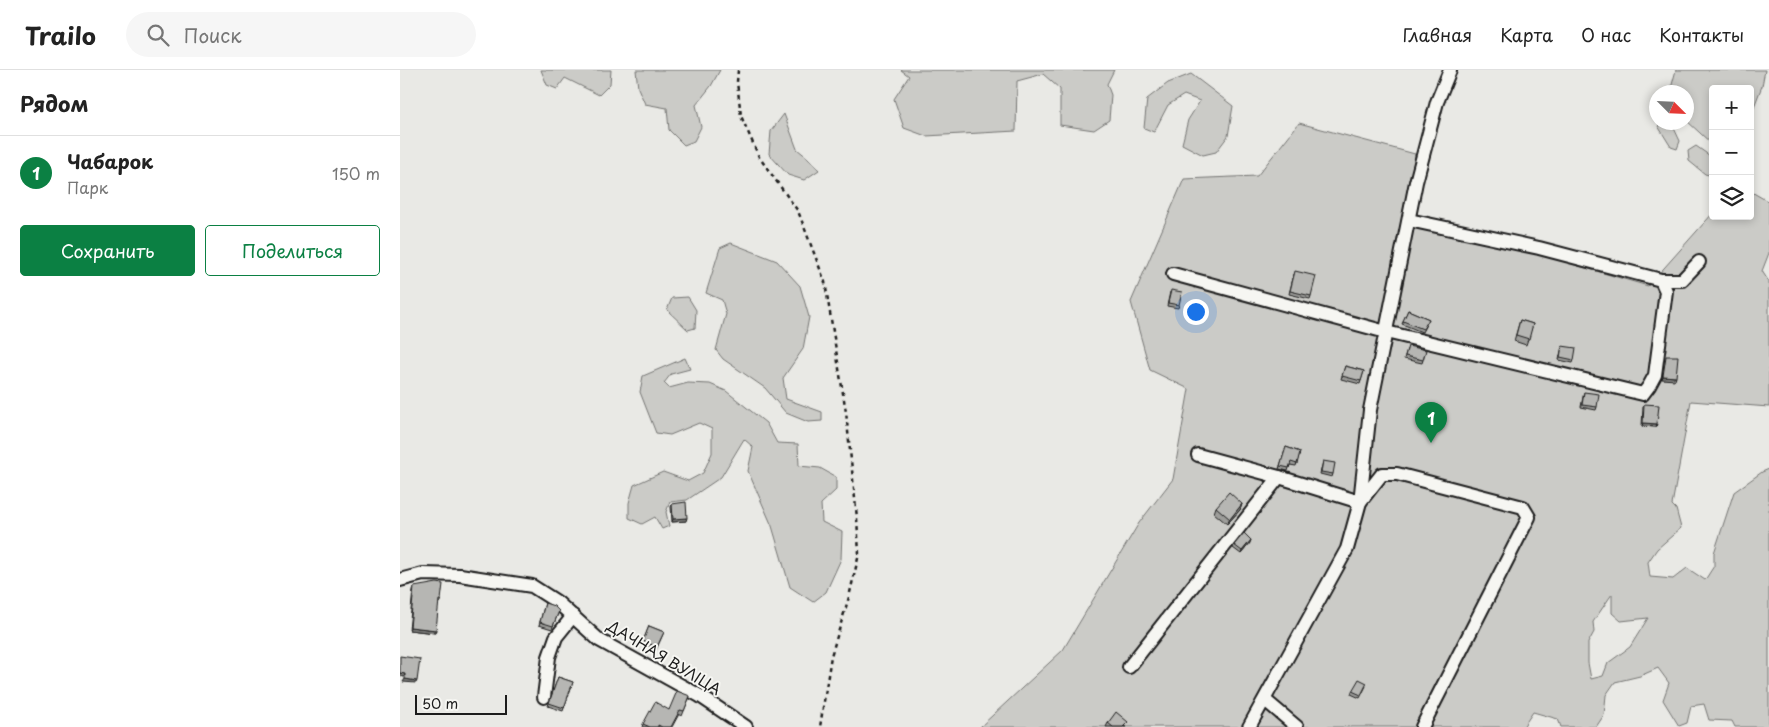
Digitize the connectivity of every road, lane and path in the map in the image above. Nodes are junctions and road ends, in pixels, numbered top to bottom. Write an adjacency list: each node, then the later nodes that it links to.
1 (738, 70): 17 (path)
2 (1450, 70): 3 (street)
3 (1409, 220): 6 (street); 7 (street)
4 (1699, 262): 6 (street)
5 (1172, 274): 7 (street)
6 (1661, 280): 7 (street)
7 (1386, 332): 10 (street)
8 (1198, 455): 9 (street)
9 (1279, 477): 10 (street); 13 (street)
10 (1360, 502): 15 (street); 20 (street)
11 (400, 580): 12 (street, ДАЧНАЯ ВУЛІЦА)
12 (573, 616): 14 (street); 16 (street, ДАЧНАЯ ВУЛІЦА)
13 (1129, 667)
14 (544, 697)
15 (1266, 700): 18 (street); 19 (street)
16 (746, 727)
17 (820, 727)
18 (1250, 727)
19 (1297, 727)
20 (1422, 727)

